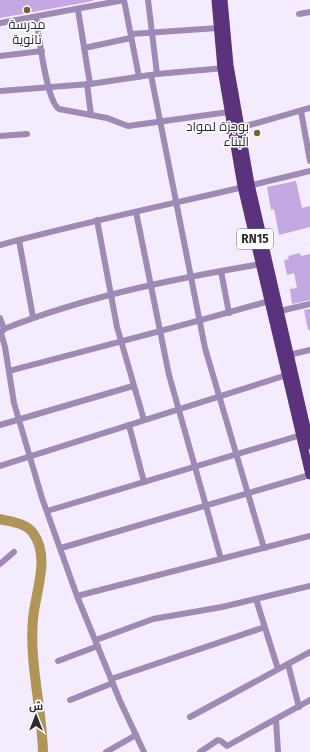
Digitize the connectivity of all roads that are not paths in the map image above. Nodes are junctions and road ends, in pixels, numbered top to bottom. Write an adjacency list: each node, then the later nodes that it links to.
1 (124, 0): 5 (street); 12 (street)
2 (148, 0): 11 (street)
3 (216, 0): 10 (main road, RN15)
4 (223, 0): 16 (main road, RN15)
5 (78, 10): 8 (street); 13 (street)
6 (310, 12): 7 (street)
7 (299, 14)
8 (36, 17): 9 (street); 14 (street)
9 (0, 23)
10 (218, 28): 11 (street); 16 (main road, RN15)
11 (152, 32): 12 (street); 17 (street)
12 (131, 36): 13 (street); 18 (street)
13 (84, 48): 19 (street)
14 (42, 51): 15 (street); 20 (street)
15 (0, 56)
16 (226, 68): 17 (street); 24 (main road, RN15); 27 (main road, RN15)
17 (154, 75): 18 (street); 26 (street)
18 (139, 76): 19 (street)
19 (88, 84): 20 (street); 25 (street)
20 (48, 87): 21 (street); 25 (street)
21 (0, 91)
22 (310, 108): 23 (street)
23 (301, 111): 27 (street); 30 (street)
24 (228, 112): 26 (street); 32 (main road, RN15)
25 (91, 115): 26 (street)
26 (160, 121): 33 (street)
27 (239, 128): 32 (main road, RN15)
28 (27, 134): 29 (street)
29 (0, 136)
30 (310, 161)
31 (310, 171): 32 (street)
32 (247, 187): 33 (street); 38 (main road, RN15); 46 (main road, RN15)
33 (176, 204): 34 (street); 40 (street)
34 (136, 212): 35 (street); 41 (street)
35 (97, 220): 36 (street); 42 (street)
36 (19, 240): 37 (street); 47 (street)
37 (0, 245)
38 (261, 264): 39 (street); 43 (main road, RN15)
39 (221, 271): 40 (street); 45 (street)
40 (190, 276): 41 (street); 49 (street)
41 (150, 286): 42 (street); 51 (street)
42 (111, 294): 47 (street); 52 (street)
43 (269, 301): 45 (street); 46 (main road, RN15)
44 (310, 304): 46 (street)
45 (229, 312): 49 (street)
46 (276, 312): 54 (main road, RN15); 56 (main road, RN15)
47 (33, 317): 50 (street)
48 (0, 318): 50 (street)
49 (199, 321): 51 (street); 58 (street)
50 (4, 329): 55 (street)
51 (160, 330): 52 (street); 59 (street)
52 (120, 341): 55 (street); 57 (street)
53 (310, 350): 54 (street)
54 (289, 355): 65 (main road, RN15)
55 (9, 371): 60 (street)
56 (287, 375): 58 (street); 64 (main road, RN15)
57 (133, 386): 60 (street); 61 (street)
58 (220, 396): 59 (street); 66 (street)
59 (179, 410): 61 (street); 69 (street)
60 (19, 420): 62 (street); 67 (street)
61 (144, 420): 63 (street)
62 (0, 425)
63 (129, 425): 67 (street); 71 (street)
64 (301, 435): 65 (main road, RN15); 66 (street)
65 (308, 445): 70 (main road, RN15)
66 (238, 455): 69 (street); 72 (street)
67 (30, 457): 68 (street); 74 (street)
68 (0, 466)
69 (196, 466): 71 (street); 73 (street)
70 (310, 475): 72 (street)
71 (144, 482): 74 (street)
72 (249, 492): 73 (street); 77 (street)
73 (207, 504): 76 (street); 79 (street)
74 (47, 511): 76 (street)
75 (310, 536): 77 (street)
76 (61, 548): 82 (street)
77 (264, 548): 79 (street)
78 (14, 552): 80 (street)
79 (221, 559): 82 (street)
80 (0, 564)
81 (310, 586): 83 (street)
82 (77, 596): 85 (street)
83 (256, 598): 84 (street); 85 (street)
84 (265, 627): 89 (street); 90 (street)
85 (97, 643): 87 (street); 90 (street)
86 (310, 652): 88 (street)
87 (58, 662)
88 (288, 664): 89 (street); 93 (street)
89 (278, 670): 94 (street)
90 (112, 681): 91 (street); 96 (street)
91 (70, 700)
92 (310, 700): 93 (street)
93 (299, 707): 95 (street)
94 (190, 717)
95 (276, 720): 97 (street); 101 (street)
96 (136, 735): 98 (street); 99 (street)
97 (225, 749): 100 (street)
98 (106, 752)
99 (144, 752)
100 (200, 752)
101 (278, 752)

